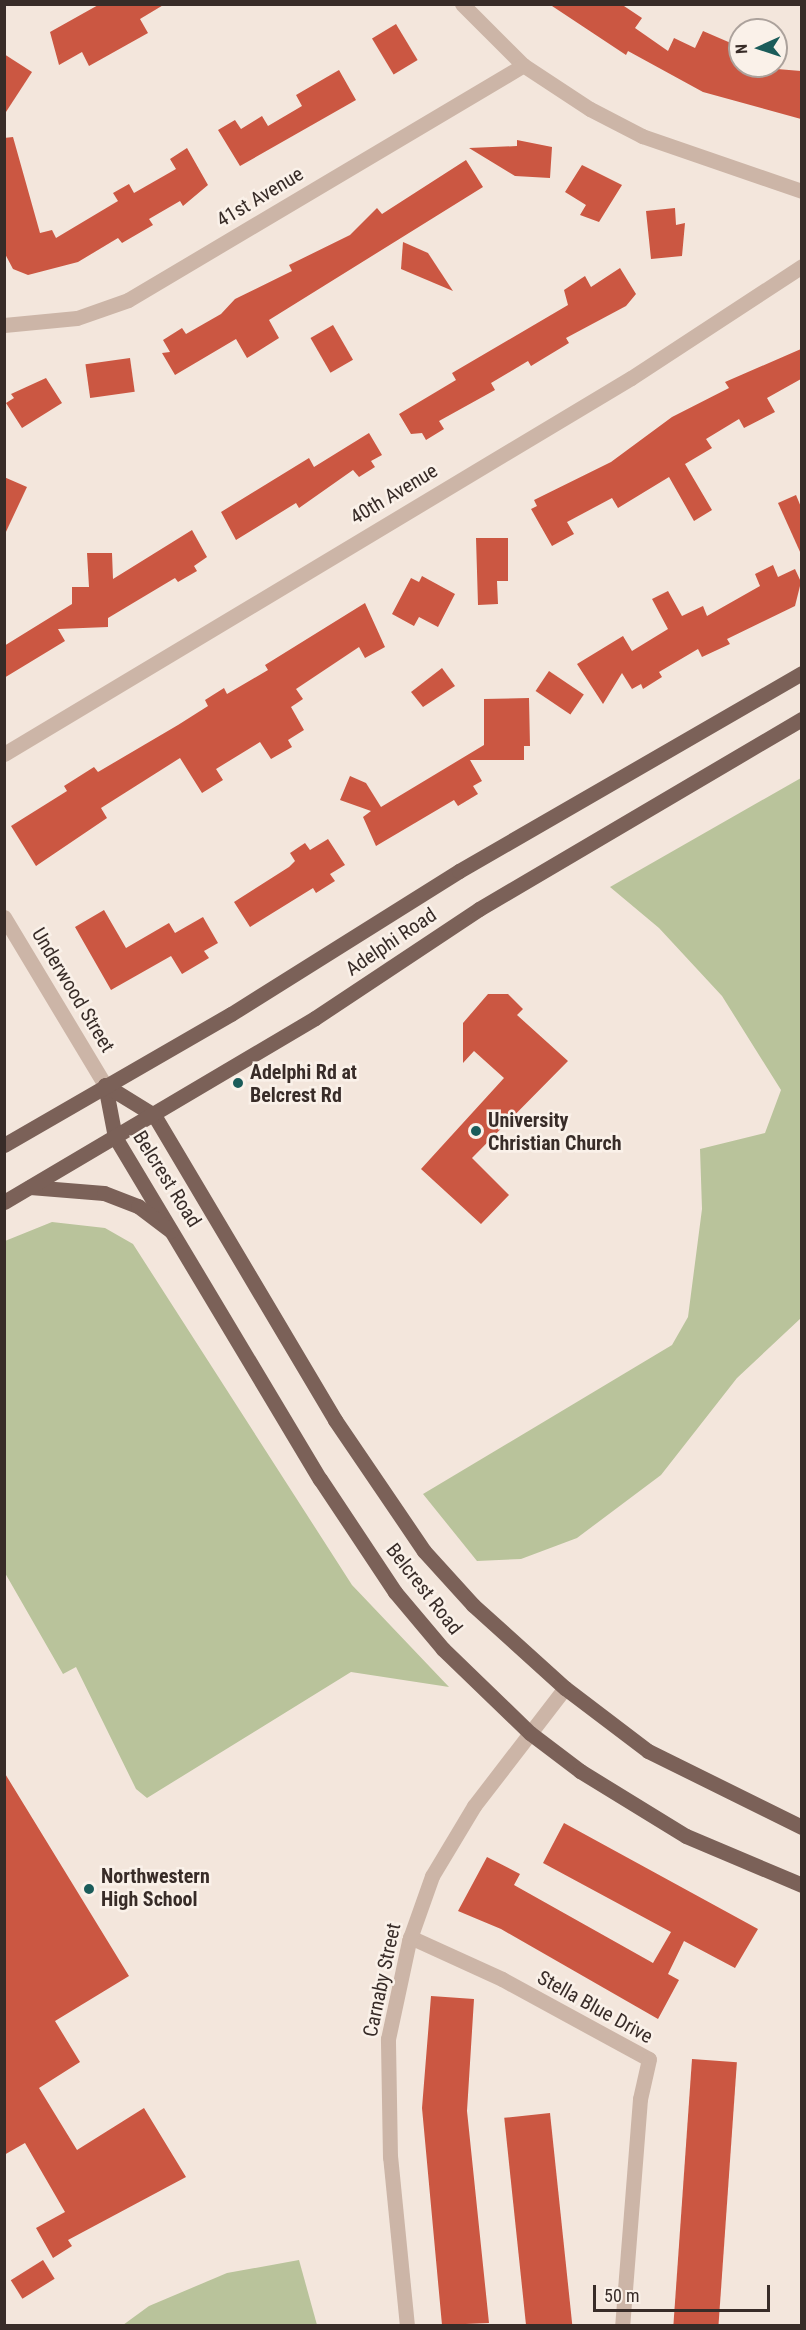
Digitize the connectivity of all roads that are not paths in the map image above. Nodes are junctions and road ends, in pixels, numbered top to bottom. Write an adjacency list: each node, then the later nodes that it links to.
1 (462, 4): 2 (street)
2 (523, 65): 3 (street); 5 (street, 41st Avenue)
3 (801, 191)
4 (801, 266): 8 (street, 40th Avenue)
5 (4, 325)
6 (801, 673): 10 (main road, Adelphi Road)
7 (801, 719): 11 (main road, Adelphi Road)
8 (4, 754)
9 (4, 917): 10 (street, Underwood Street)
10 (105, 1085): 11 (main road, Belcrest Road); 12 (main road, Belcrest Road); 13 (main road, Adelphi Road)
11 (154, 1115): 12 (main road, Adelphi Road); 17 (main road, Belcrest Road)
12 (116, 1137): 14 (main road, Adelphi Road); 16 (main road, Belcrest Road)
13 (4, 1145)
14 (30, 1187): 15 (main road, Adelphi Road); 16 (main road)
15 (4, 1202)
16 (177, 1236): 18 (main road, Belcrest Road)
17 (565, 1688): 18 (street, Carnaby Street); 19 (main road, Belcrest Road)
18 (530, 1733): 20 (main road, Belcrest Road); 21 (street, Carnaby Street)
19 (801, 1827)
20 (801, 1885)
21 (410, 1937): 22 (street, Carnaby Street); 23 (street, Stella Blue Drive)
22 (407, 2325)
23 (622, 2325)

